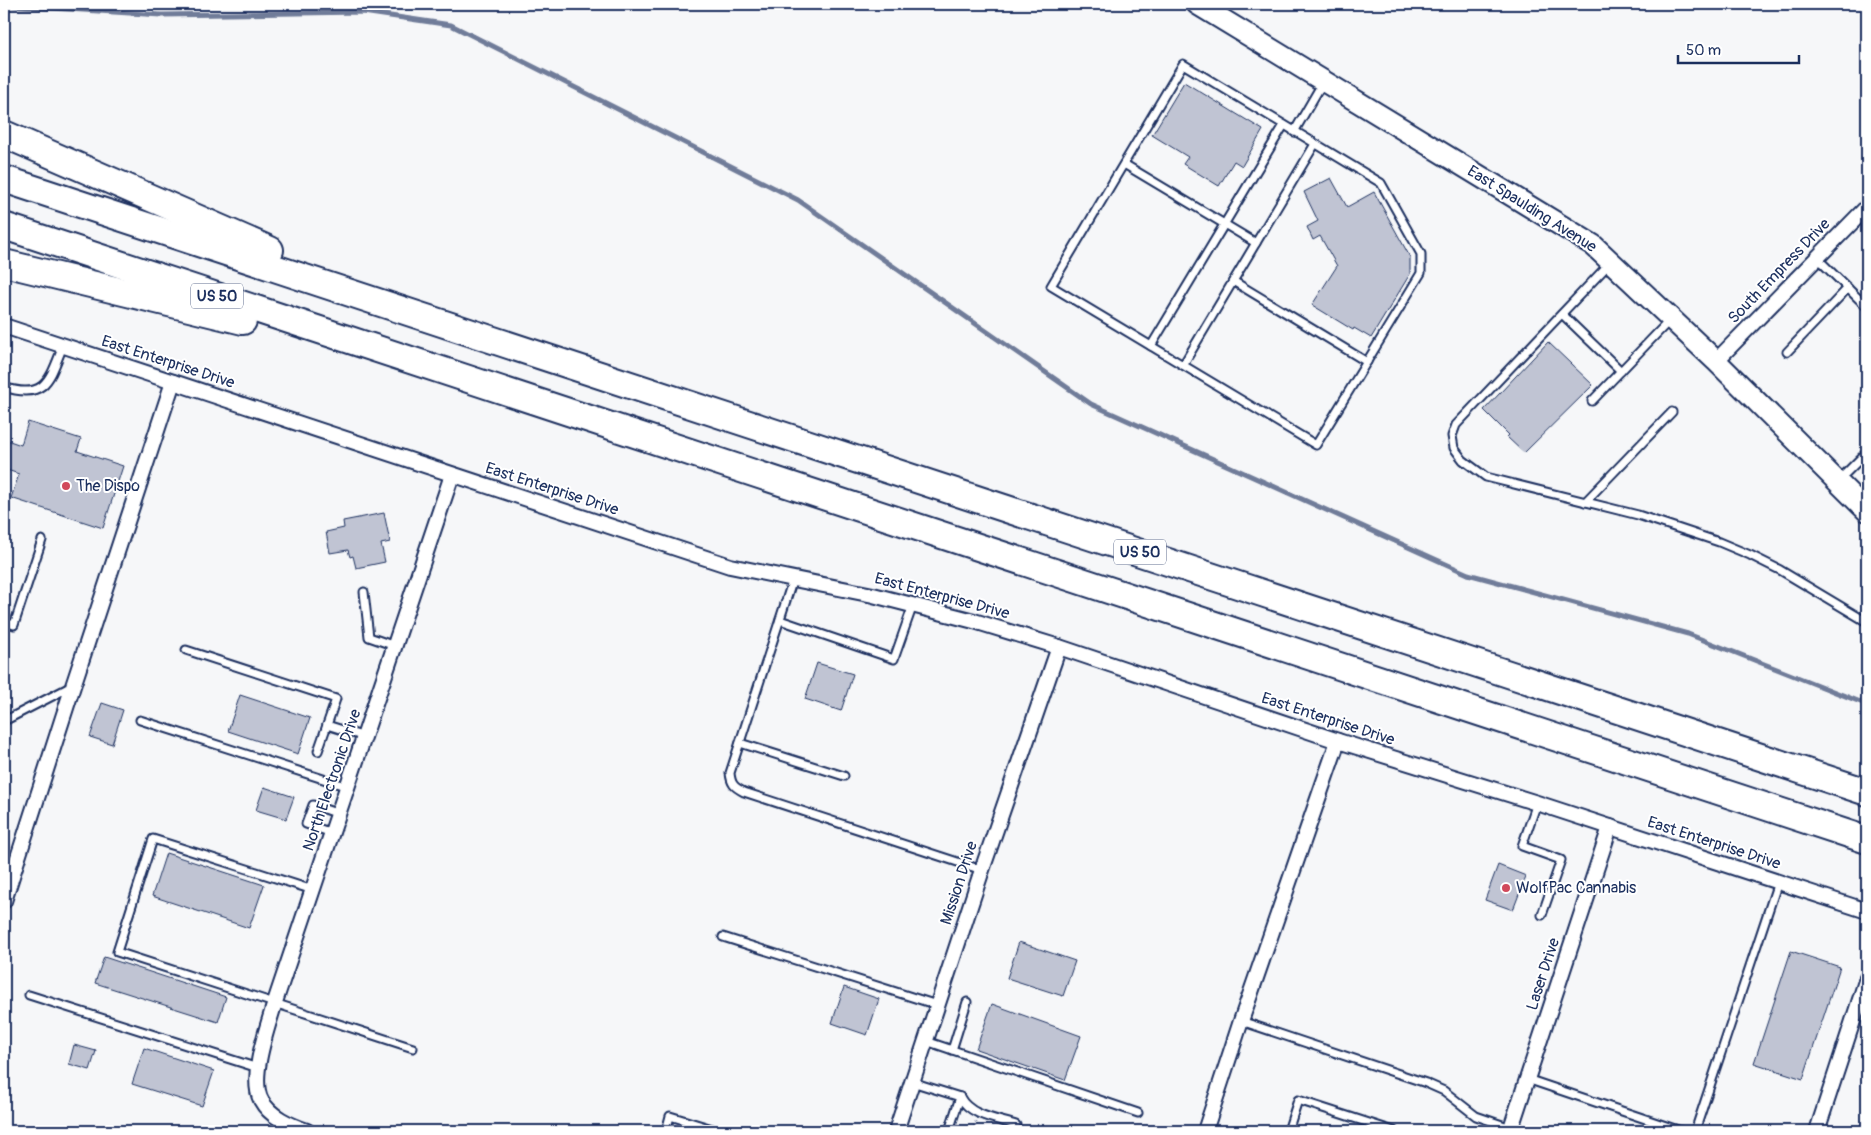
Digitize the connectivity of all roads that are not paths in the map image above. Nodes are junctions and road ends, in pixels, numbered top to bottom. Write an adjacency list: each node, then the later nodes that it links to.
1 (1197, 4): 2 (street, East Spaulding Avenue)
2 (1324, 81): 4 (lane); 14 (street, East Spaulding Avenue)
3 (1284, 125): 4 (lane); 7 (lane); 10 (lane)
4 (1294, 132): 6 (lane)
5 (4, 134): 19 (highway)
6 (1315, 144): 12 (lane); 27 (lane)
7 (1124, 164): 10 (lane); 24 (lane)
8 (4, 179): 19 (highway, US 50)
9 (1867, 207): 13 (street, South Empress Drive)
10 (1224, 224): 12 (lane); 24 (lane)
11 (4, 226): 29 (highway, US 50)
12 (1256, 243): 16 (lane)
13 (1817, 258): 17 (lane); 26 (street, South Empress Drive)
14 (1611, 262): 20 (lane); 21 (street, East Spaulding Avenue)
15 (4, 263): 29 (highway)
16 (1233, 282): 27 (lane); 28 (lane)
17 (1848, 288): 18 (lane); 25 (lane)
18 (1867, 307)
19 (412, 312): 60 (highway, US 50)
20 (1562, 314): 30 (lane); 38 (lane)
21 (1671, 319): 26 (street, East Spaulding Avenue); 30 (lane)
22 (4, 326): 23 (street, East Enterprise Drive)
23 (63, 346): 31 (street, East Enterprise Drive); 32 (lane)
24 (1151, 346): 28 (lane)
25 (1787, 352)
26 (1716, 361): 37 (street, East Spaulding Avenue)
27 (1367, 362): 28 (lane)
28 (1183, 365)
29 (431, 366): 65 (highway, US 50)
30 (1621, 371): 33 (lane)
31 (174, 382): 36 (street, East Enterprise Drive); 50 (street)
32 (4, 387)
33 (1592, 401)
34 (1672, 412): 38 (lane)
35 (1867, 452): 37 (lane)
36 (452, 475): 41 (street, East Enterprise Drive); 47 (street, North Electronic Drive)
37 (1838, 482): 39 (street, East Spaulding Avenue)
38 (1585, 502): 46 (lane)
39 (1867, 511)
40 (42, 540): 45 (lane)
41 (793, 579): 43 (street, East Enterprise Drive); 44 (lane)
42 (364, 592): 47 (lane)
43 (914, 605): 44 (lane); 48 (street, East Enterprise Drive)
44 (780, 620): 56 (lane)
45 (4, 622)
46 (1867, 622)
47 (396, 646): 54 (street, North Electronic Drive)
48 (1059, 648): 55 (street, East Enterprise Drive); 66 (street, Mission Drive)
49 (186, 650): 53 (lane)
50 (72, 686): 52 (lane); 69 (street)
51 (140, 720): 59 (lane)
52 (4, 721)
53 (327, 725): 54 (lane); 57 (lane)
54 (365, 737): 59 (street, North Electronic Drive)
55 (1338, 741): 61 (street, East Enterprise Drive); 78 (street)
56 (740, 743): 58 (lane); 66 (lane)
57 (318, 751)
58 (844, 776)
59 (348, 788): 62 (street, North Electronic Drive)
60 (1867, 792)
61 (1537, 802): 63 (street, East Enterprise Drive); 71 (lane)
62 (339, 814): 64 (street, North Electronic Drive); 64 (lane)
63 (1610, 827): 67 (street, East Enterprise Drive); 83 (street, Laser Drive)
64 (332, 834): 68 (street, North Electronic Drive)
65 (1867, 840)
66 (982, 870): 77 (street, Mission Drive)
67 (1778, 882): 70 (street, East Enterprise Drive); 98 (lane)
68 (313, 890): 75 (street, North Electronic Drive); 75 (lane)
69 (4, 901)
70 (1867, 911)
71 (1542, 915)
72 (723, 937): 77 (lane)
73 (1867, 978): 99 (street)
74 (29, 995): 82 (lane)
75 (275, 1002): 80 (lane); 82 (street, North Electronic Drive)
76 (967, 1002): 81 (lane)
77 (937, 1004): 79 (street, Mission Drive)
78 (1241, 1021): 88 (lane); 94 (street)
79 (926, 1041): 81 (lane); 84 (street, Mission Drive)
80 (413, 1048)
81 (952, 1050): 86 (lane)
82 (258, 1068): 89 (street, North Electronic Drive)
83 (1527, 1079): 88 (street, Laser Drive); 97 (lane)
84 (912, 1082): 85 (lane); 92 (street, Mission Drive)
85 (960, 1097): 87 (lane); 93 (lane)
86 (1138, 1112)
87 (1016, 1125)
88 (1510, 1129)
89 (308, 1131)
90 (666, 1131): 91 (lane)
91 (719, 1131)
92 (896, 1131)
93 (949, 1131)
94 (1204, 1131)
95 (1288, 1131): 96 (lane)
96 (1394, 1131)
97 (1681, 1131)
98 (1694, 1131)
99 (1817, 1131)

